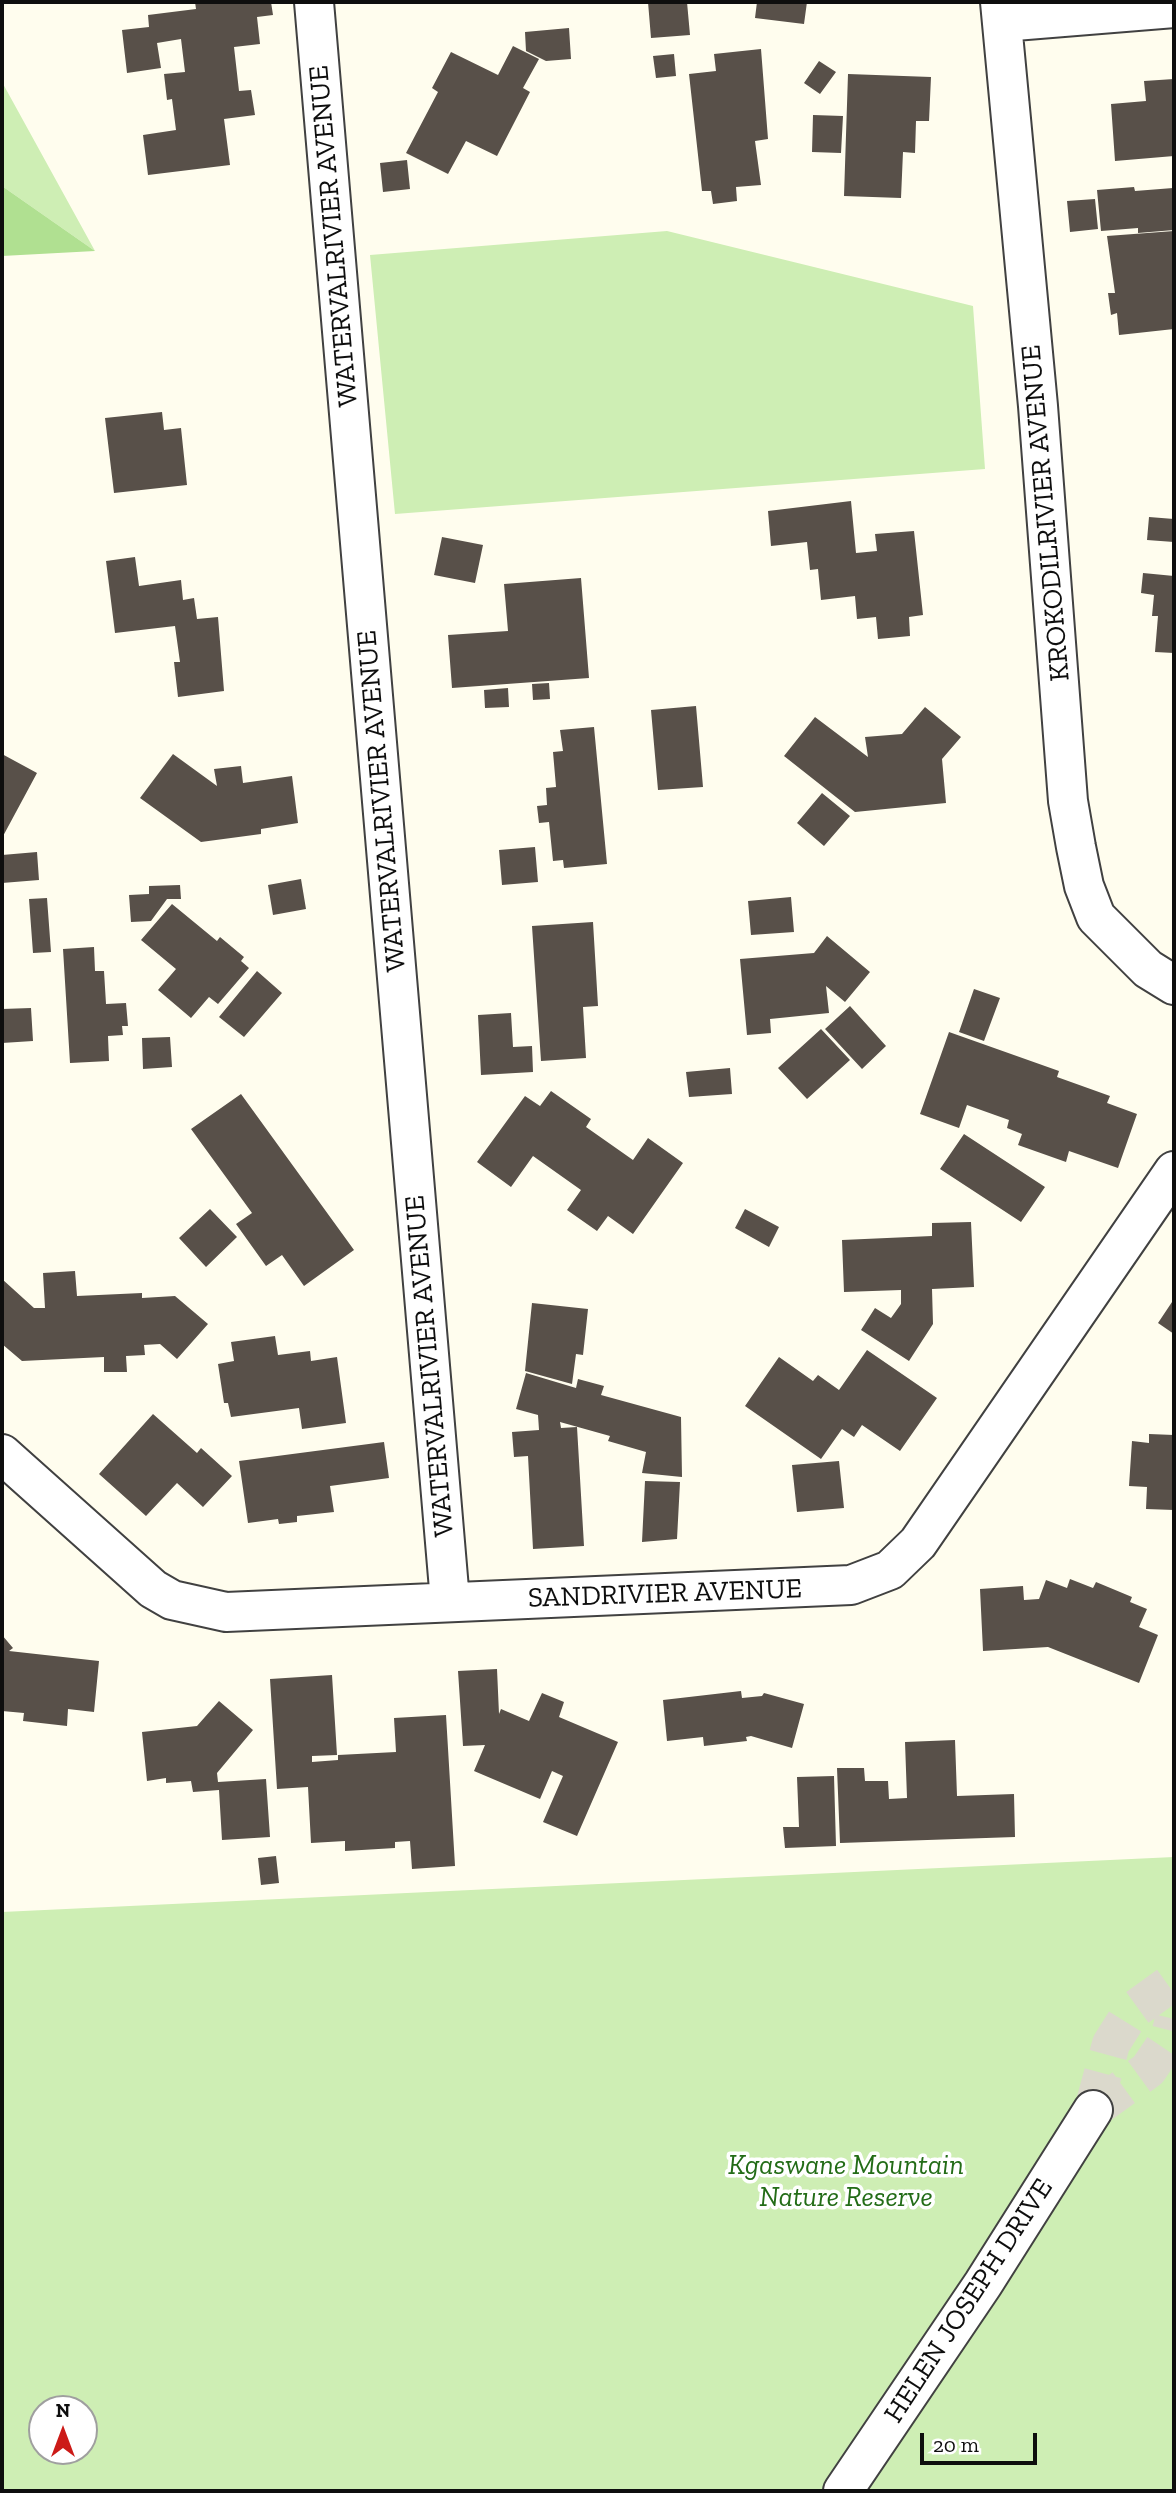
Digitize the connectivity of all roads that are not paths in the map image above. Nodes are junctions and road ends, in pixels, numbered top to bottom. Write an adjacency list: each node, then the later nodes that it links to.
1 (314, 2): 7 (street, WATERVALRIVIER AVENUE)
2 (1174, 8): 3 (street)
3 (1001, 12): 4 (street, KROKODILRIVIER AVENUE)
4 (1174, 985)
5 (1174, 1171): 7 (street, SANDRIVIER AVENUE)
6 (2, 1454): 7 (street, SANDRIVIER AVENUE)
7 (450, 1601)
8 (1093, 2110): 9 (street, HELEN JOSEPH DRIVE)
9 (843, 2491)

